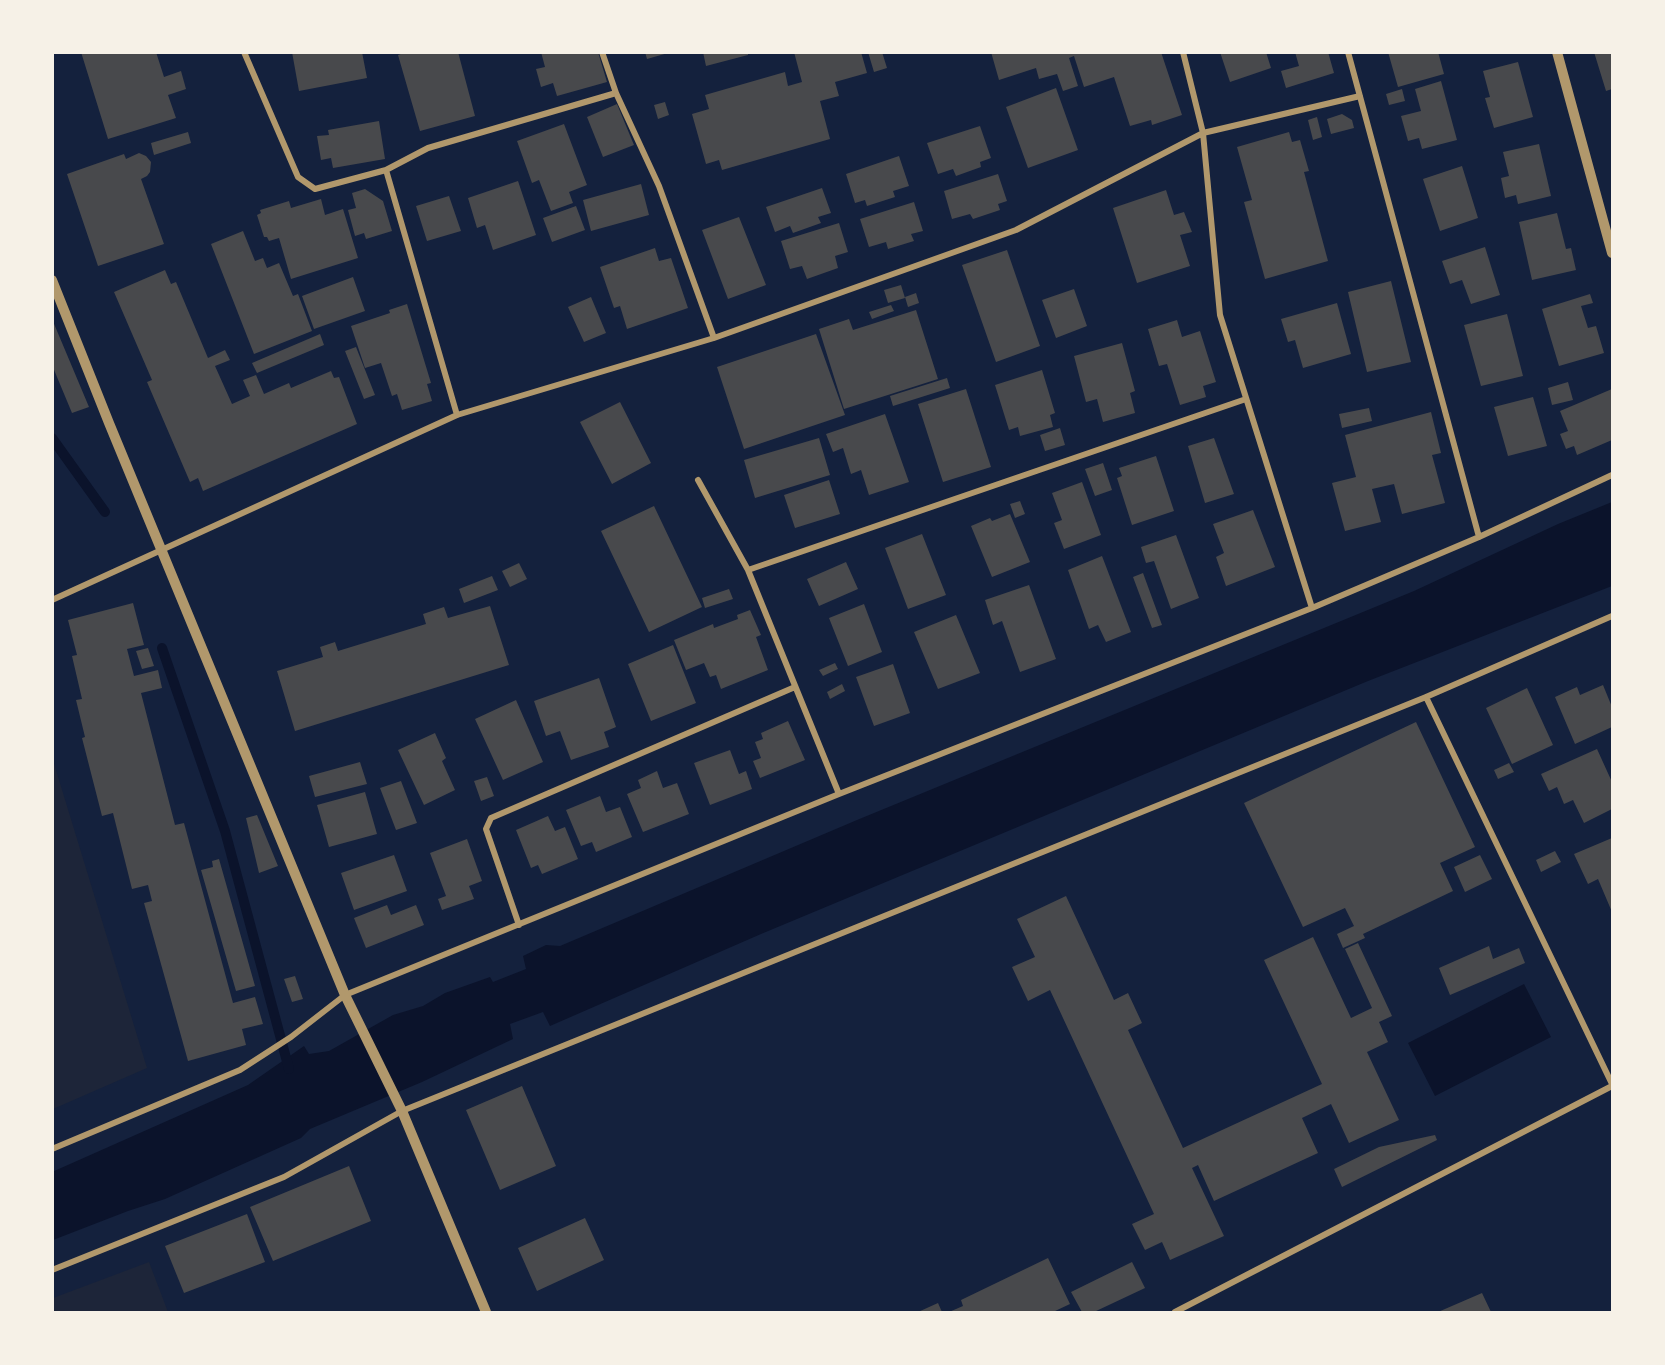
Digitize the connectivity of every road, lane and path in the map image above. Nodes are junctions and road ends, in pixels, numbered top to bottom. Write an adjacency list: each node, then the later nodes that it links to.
1 (244, 52): 9 (street)
2 (602, 52): 6 (street)
3 (1183, 52): 8 (street)
4 (1348, 52): 7 (street)
5 (1557, 52): 10 (street)
6 (616, 93): 9 (street); 12 (street)
7 (1360, 96): 8 (street); 17 (street)
8 (1203, 133): 12 (street); 13 (street)
9 (386, 170): 14 (street)
10 (1612, 253)
11 (52, 280): 18 (street)
12 (714, 338): 14 (street)
13 (1246, 399): 19 (street); 21 (street)
14 (457, 415): 18 (street)
15 (1612, 475): 17 (street)
16 (698, 480): 19 (street)
17 (1479, 537): 21 (street)
18 (162, 551): 20 (street); 27 (street)
19 (748, 570): 23 (street)
20 (52, 600)
21 (1312, 608): 25 (street)
22 (1612, 615): 24 (street)
23 (795, 687): 25 (street); 26 (street)
24 (1426, 697): 28 (street); 29 (street)
25 (839, 794): 26 (street)
26 (519, 925): 27 (street)
27 (345, 995): 29 (street); 30 (street)
28 (1612, 1085): 33 (street)
29 (402, 1111): 31 (street); 32 (street)
30 (52, 1149)
31 (52, 1270)
32 (486, 1312)
33 (1175, 1312)

